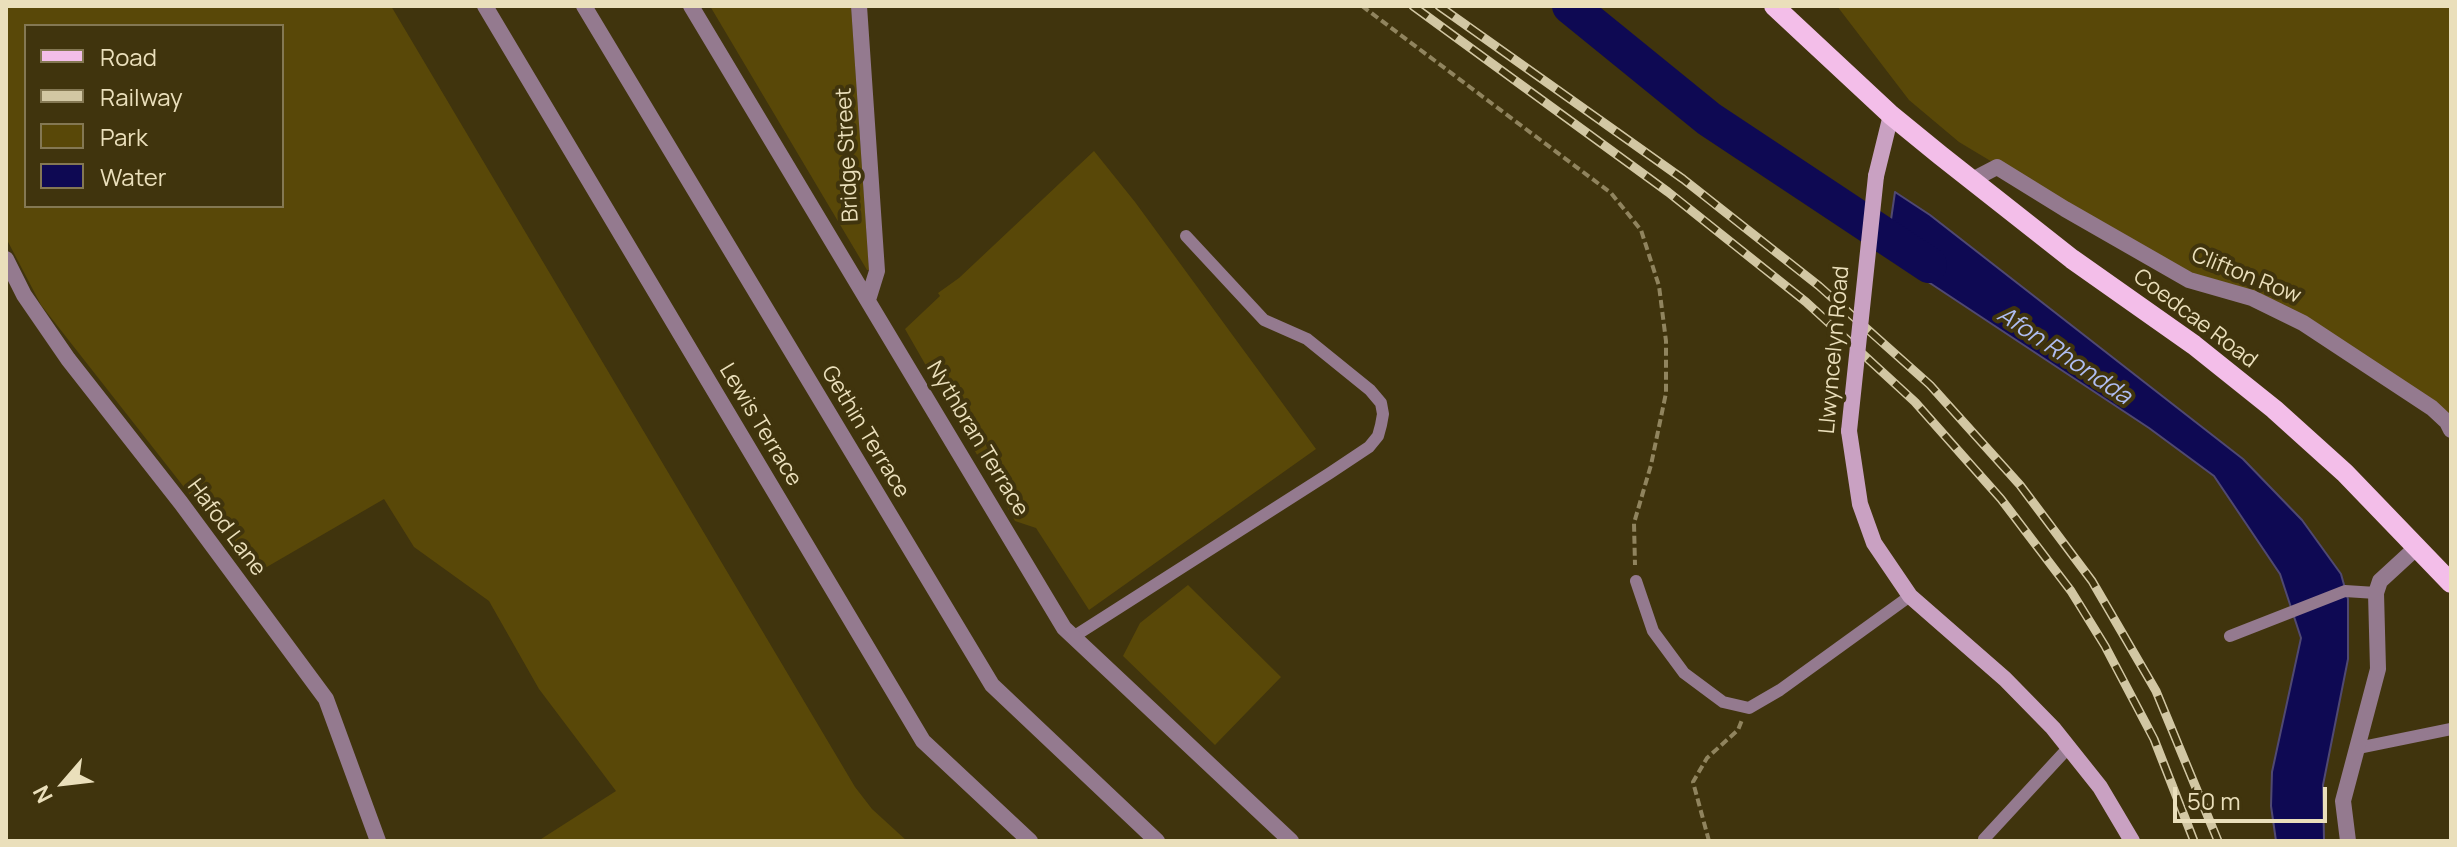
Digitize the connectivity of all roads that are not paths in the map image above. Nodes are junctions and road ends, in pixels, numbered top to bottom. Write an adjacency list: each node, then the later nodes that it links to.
1 (485, 6): 24 (street, Lewis Terrace)
2 (584, 6): 25 (street, Gethin Terrace)
3 (691, 6): 10 (street, Nythbran Terrace)
4 (859, 6): 10 (street, Bridge Street)
5 (1774, 6): 6 (main road)
6 (1891, 115): 7 (main road, Coedcae Road); 16 (main road, Llwyncelyn Road, bridge)
7 (1972, 180): 11 (street, Clifton Row); 12 (main road, Coedcae Road)
8 (1186, 236): 18 (lane)
9 (6, 259): 23 (street, Hafod Lane)
10 (868, 300): 18 (street, Nythbran Terrace)
11 (2451, 430)
12 (2417, 547): 14 (main road, Coedcae Road); 15 (street)
13 (1636, 581): 16 (lane)
14 (2451, 583)
15 (2376, 593): 17 (lane); 21 (street)
16 (1910, 596): 20 (main road, Llwyncelyn Road)
17 (2230, 636)
18 (1073, 637): 26 (street, Nythbran Terrace)
19 (2451, 729): 21 (lane)
20 (2069, 747): 22 (lane); 27 (main road, Llwyncelyn Road)
21 (2358, 748): 28 (street)
22 (1984, 839)
23 (378, 841)
24 (1030, 841)
25 (1157, 841)
26 (1291, 841)
27 (2132, 841)
28 (2348, 841)

